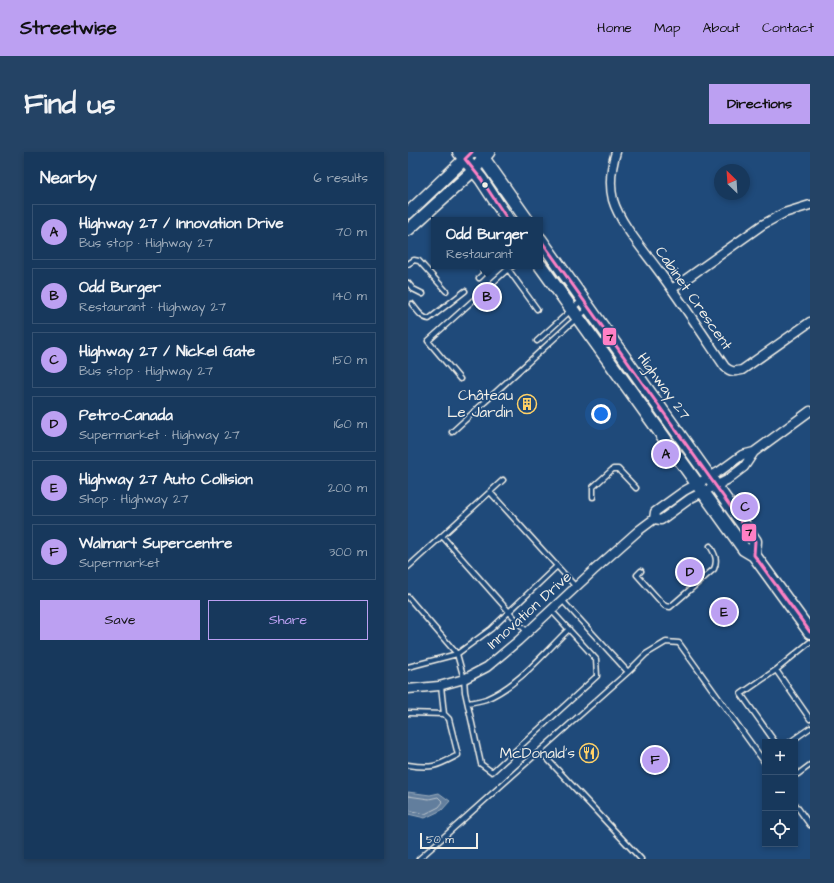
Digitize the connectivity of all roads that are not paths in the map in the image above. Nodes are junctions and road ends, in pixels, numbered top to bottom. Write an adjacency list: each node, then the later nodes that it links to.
1 (616, 152): 17 (street, Cabinet Crescent)
2 (465, 154): 4 (main road); 6 (main road)
3 (484, 154): 4 (main road); 8 (main road)
4 (474, 170): 7 (main road); 9 (main road)
5 (810, 205): 17 (street)
6 (408, 213)
7 (506, 217)
8 (525, 217)
9 (408, 230)
10 (543, 243): 22 (main road, Highway 27)
11 (408, 264): 19 (lane)
12 (483, 269): 15 (lane)
13 (508, 269): 23 (lane); 27 (lane)
14 (543, 269): 24 (main road, Highway 27)
15 (479, 278)
16 (408, 284): 20 (lane)
17 (672, 289): 25 (street, Cabinet Crescent)
18 (465, 290): 21 (lane)
19 (446, 292)
20 (423, 294)
21 (412, 304)
22 (586, 304): 24 (lane); 24 (lane); 31 (main road, Highway 27)
23 (537, 309)
24 (575, 313): 26 (lane); 29 (lane); 33 (main road, Highway 27)
25 (810, 322)
26 (537, 340)
27 (460, 379)
28 (810, 411): 31 (street, Innovation Drive)
29 (452, 432)
30 (503, 480): 34 (lane)
31 (713, 481): 33 (street, Innovation Drive); 38 (main road, Highway 27)
32 (636, 488): 35 (lane)
33 (700, 488): 38 (main road, Highway 27); 42 (street, Innovation Drive)
34 (490, 492): 36 (lane); 39 (lane)
35 (593, 497)
36 (442, 536): 40 (lane); 46 (lane)
37 (710, 546): 41 (lane)
38 (754, 555): 49 (main road, Highway 27)
39 (557, 566): 42 (lane); 46 (lane)
40 (408, 567)
41 (641, 572)
42 (576, 587): 44 (street, Innovation Drive)
43 (408, 597): 51 (lane)
44 (562, 600): 45 (street, Innovation Drive); 54 (lane)
45 (551, 610): 47 (lane); 48 (street, Innovation Drive)
46 (509, 612): 48 (lane); 51 (lane)
47 (569, 629): 58 (lane); 58 (lane)
48 (527, 632): 55 (street, Innovation Drive)
49 (810, 632)
50 (810, 642): 53 (lane)
51 (457, 654): 52 (lane); 55 (lane)
52 (408, 667)
53 (776, 670): 61 (lane); 63 (lane)
54 (628, 672): 65 (lane); 66 (lane)
55 (464, 679): 56 (street, Innovation Drive); 58 (lane)
56 (441, 686): 57 (street, Innovation Drive); 60 (lane)
57 (408, 689)
58 (468, 703)
59 (408, 714): 60 (lane)
60 (444, 714): 67 (lane)
61 (810, 718)
62 (810, 728): 64 (lane)
63 (773, 739)
64 (794, 739)
65 (540, 751): 72 (lane); 73 (lane)
66 (762, 758)
67 (408, 765)
68 (810, 765): 69 (lane)
69 (798, 774)
70 (798, 808): 71 (lane)
71 (810, 825)
72 (419, 859)
73 (641, 859)

